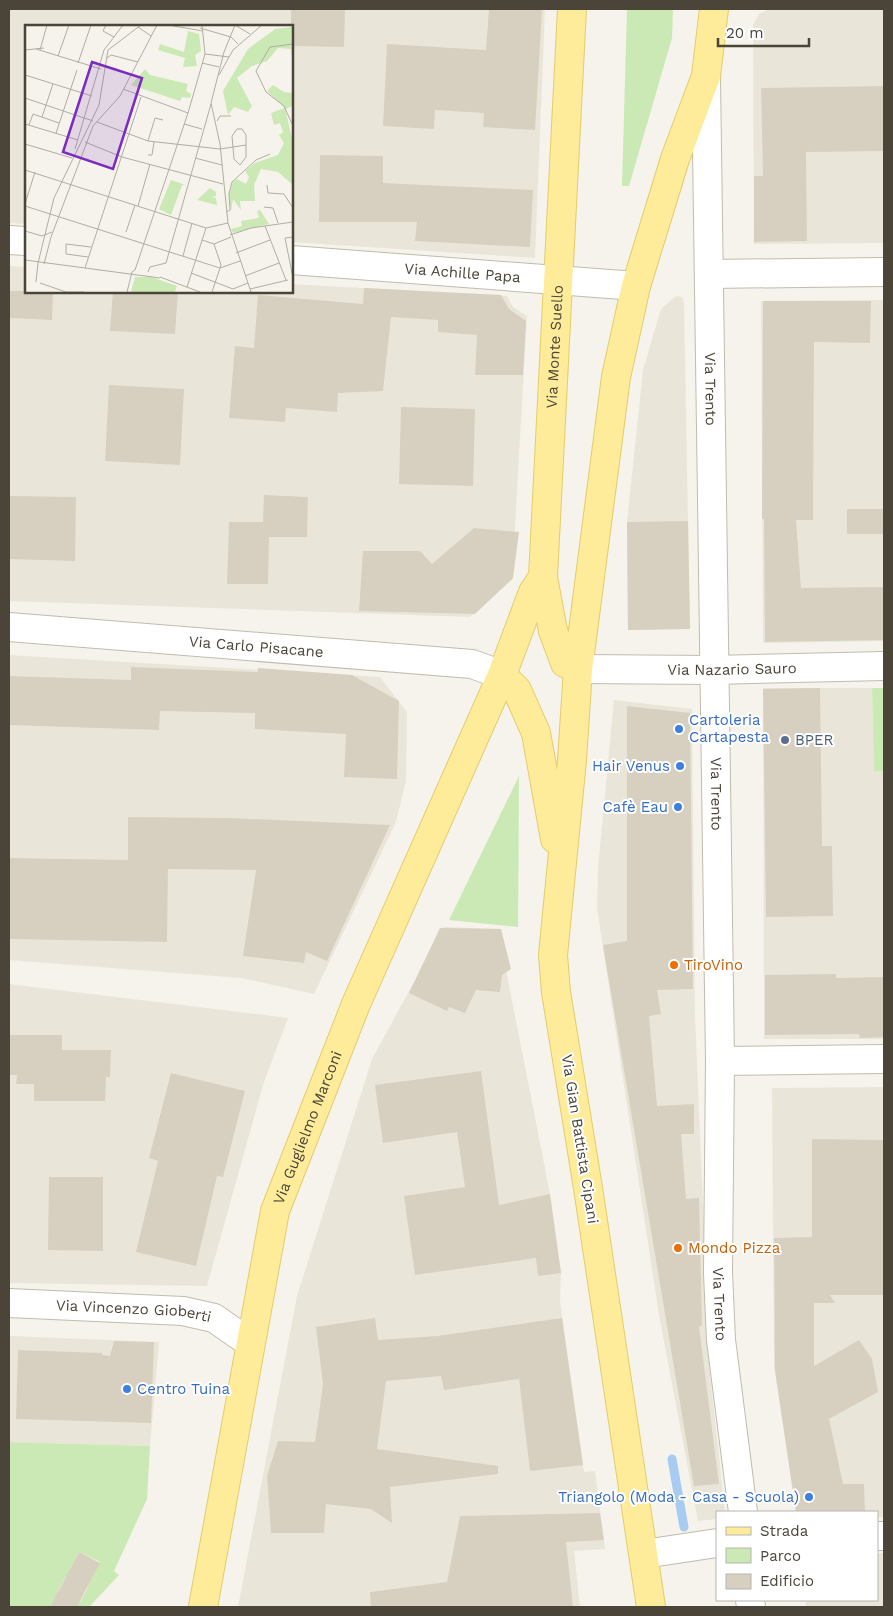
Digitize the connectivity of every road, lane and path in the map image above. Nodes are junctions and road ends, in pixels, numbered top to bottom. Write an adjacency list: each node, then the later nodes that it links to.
1 (572, 9): 9 (main road, Via Monte Suello)
2 (714, 9): 3 (main road, Via Trento)
3 (706, 76): 8 (street, Via Trento); 10 (main road, Via Trento)
4 (9, 240): 5 (street)
5 (25, 241)
6 (292, 260): 9 (street, Via Achille Papa)
7 (884, 272): 8 (street)
8 (709, 274): 15 (street, Via Trento)
9 (558, 281): 10 (street, Via Achille Papa); 11 (main road, Via Monte Suello)
10 (636, 286): 14 (main road)
11 (543, 577): 14 (main road); 16 (main road, Via Monte Suello)
12 (9, 627): 16 (street, Via Carlo Pisacane)
13 (884, 666): 15 (street, Via Nazario Sauro)
14 (578, 669): 15 (street, Via Nazario Sauro); 17 (main road, Via Gian Battista Cipani)
15 (713, 670): 19 (street, Via Trento)
16 (502, 675): 17 (main road); 21 (main road, Via Guglielmo Marconi)
17 (560, 872): 24 (main road, Via Gian Battista Cipani)
18 (884, 1059): 19 (street)
19 (720, 1061): 22 (street, Via Trento)
20 (9, 1303): 21 (street, Via Vincenzo Gioberti)
21 (250, 1343): 25 (main road, Via Guglielmo Marconi)
22 (743, 1511)
23 (716, 1543): 24 (street)
24 (644, 1554): 26 (main road, Via Gian Battista Cipani)
25 (202, 1607)
26 (651, 1607)

